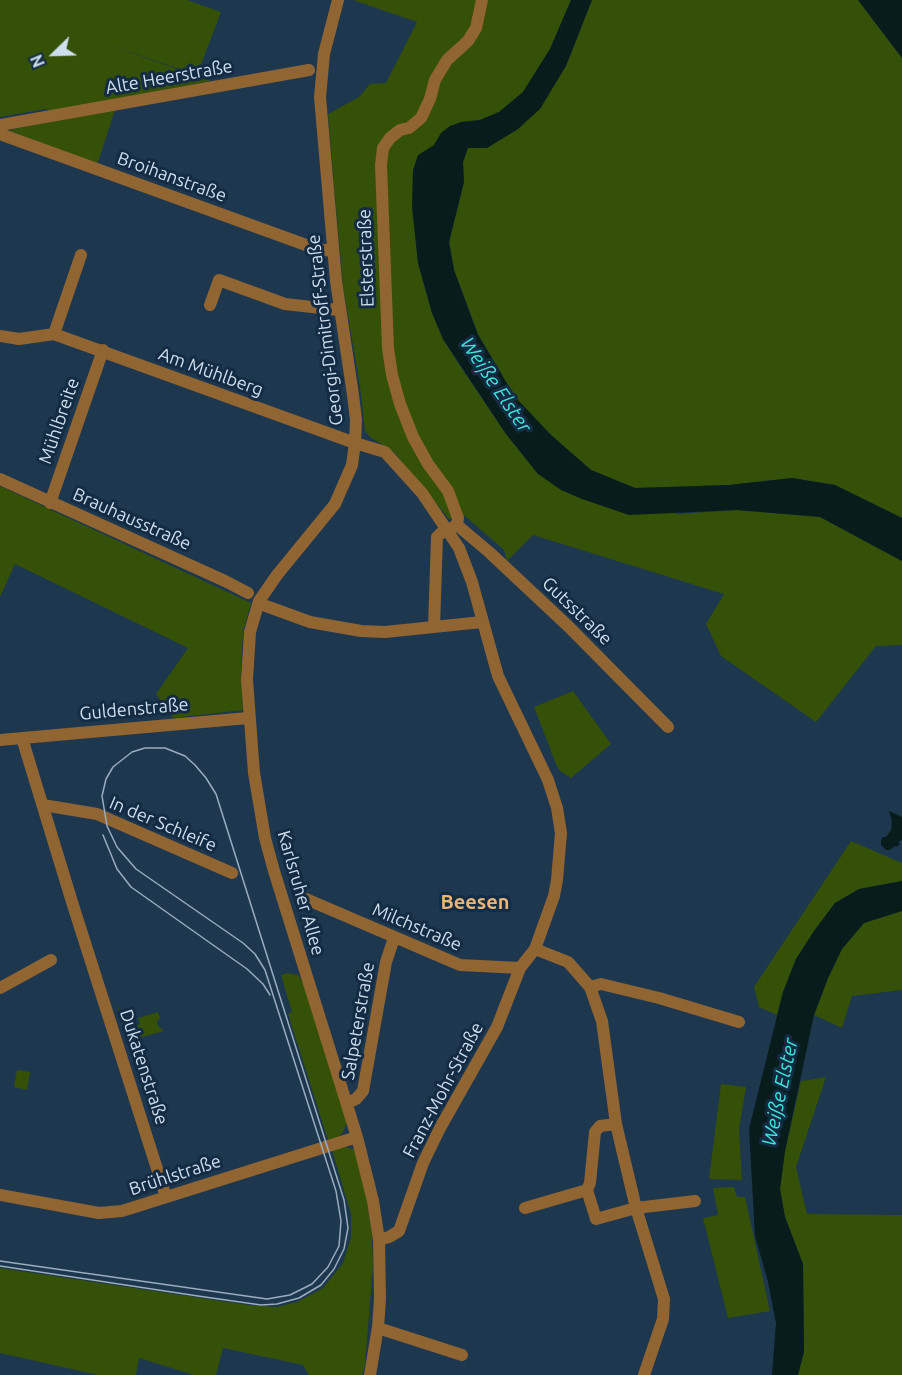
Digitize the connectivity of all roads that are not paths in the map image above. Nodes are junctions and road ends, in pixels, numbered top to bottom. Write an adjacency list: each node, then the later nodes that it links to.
1 (338, 0): 6 (street, Georgi-Dimitroff-Straße)
2 (482, 0): 16 (street, Elsterstraße)
3 (309, 70): 4 (street, Alte Heerstraße)
4 (0, 125)
5 (0, 134): 6 (street, Broihanstraße)
6 (333, 251): 9 (street, Georgi-Dimitroff-Straße)
7 (81, 255): 10 (street)
8 (210, 304): 9 (street)
9 (339, 310): 13 (street, Georgi-Dimitroff-Straße)
10 (54, 334): 11 (street, Am Mühlberg); 12 (street, Am Mühlberg)
11 (0, 336)
12 (102, 350): 13 (street, Am Mühlberg); 15 (street, Mühlbreite)
13 (355, 443): 16 (street, Georgi-Dimitroff-Straße); 21 (street, Karlsruher Allee)
14 (0, 479): 15 (street, Brauhausstraße)
15 (50, 503): 17 (street, Brauhausstraße)
16 (452, 527): 19 (street, Georgi-Dimitroff-Straße); 20 (street); 22 (street, Gutsstraße)
17 (248, 593)
18 (266, 606): 20 (street)
19 (482, 622): 20 (street); 29 (street, Georgi-Dimitroff-Straße)
20 (434, 627)
21 (248, 718): 23 (street, Guldenstraße); 35 (street, Karlsruher Allee)
22 (669, 727)
23 (22, 738): 24 (street, Guldenstraße); 25 (street)
24 (0, 740)
25 (43, 805): 26 (street, In der Schleife); 40 (street, Dukatenstraße)
26 (232, 873)
27 (306, 899): 28 (street, Milchstraße)
28 (394, 938): 31 (street, Milchstraße); 35 (street, Salpeterstraße)
29 (535, 949): 31 (street, Franz-Mohr-Straße); 32 (street)
30 (51, 960): 33 (street)
31 (520, 968): 44 (street, Franz-Mohr-Straße)
32 (590, 987): 34 (street); 36 (street)
33 (0, 988)
34 (739, 1022)
35 (347, 1103): 37 (street, Karlsruher Allee)
36 (616, 1124): 38 (street); 43 (street)
37 (357, 1137): 40 (street, Brühlstraße); 44 (street, Karlsruher Allee)
38 (587, 1190): 42 (street); 43 (street)
39 (0, 1195): 40 (street, Brühlstraße)
40 (166, 1197)
41 (695, 1201): 43 (street)
42 (525, 1208)
43 (636, 1208): 48 (street)
44 (379, 1240): 45 (street, Karlsruher Allee)
45 (378, 1328): 46 (street); 47 (street, Karlsruher Allee)
46 (462, 1355)
47 (370, 1375)
48 (644, 1375)

